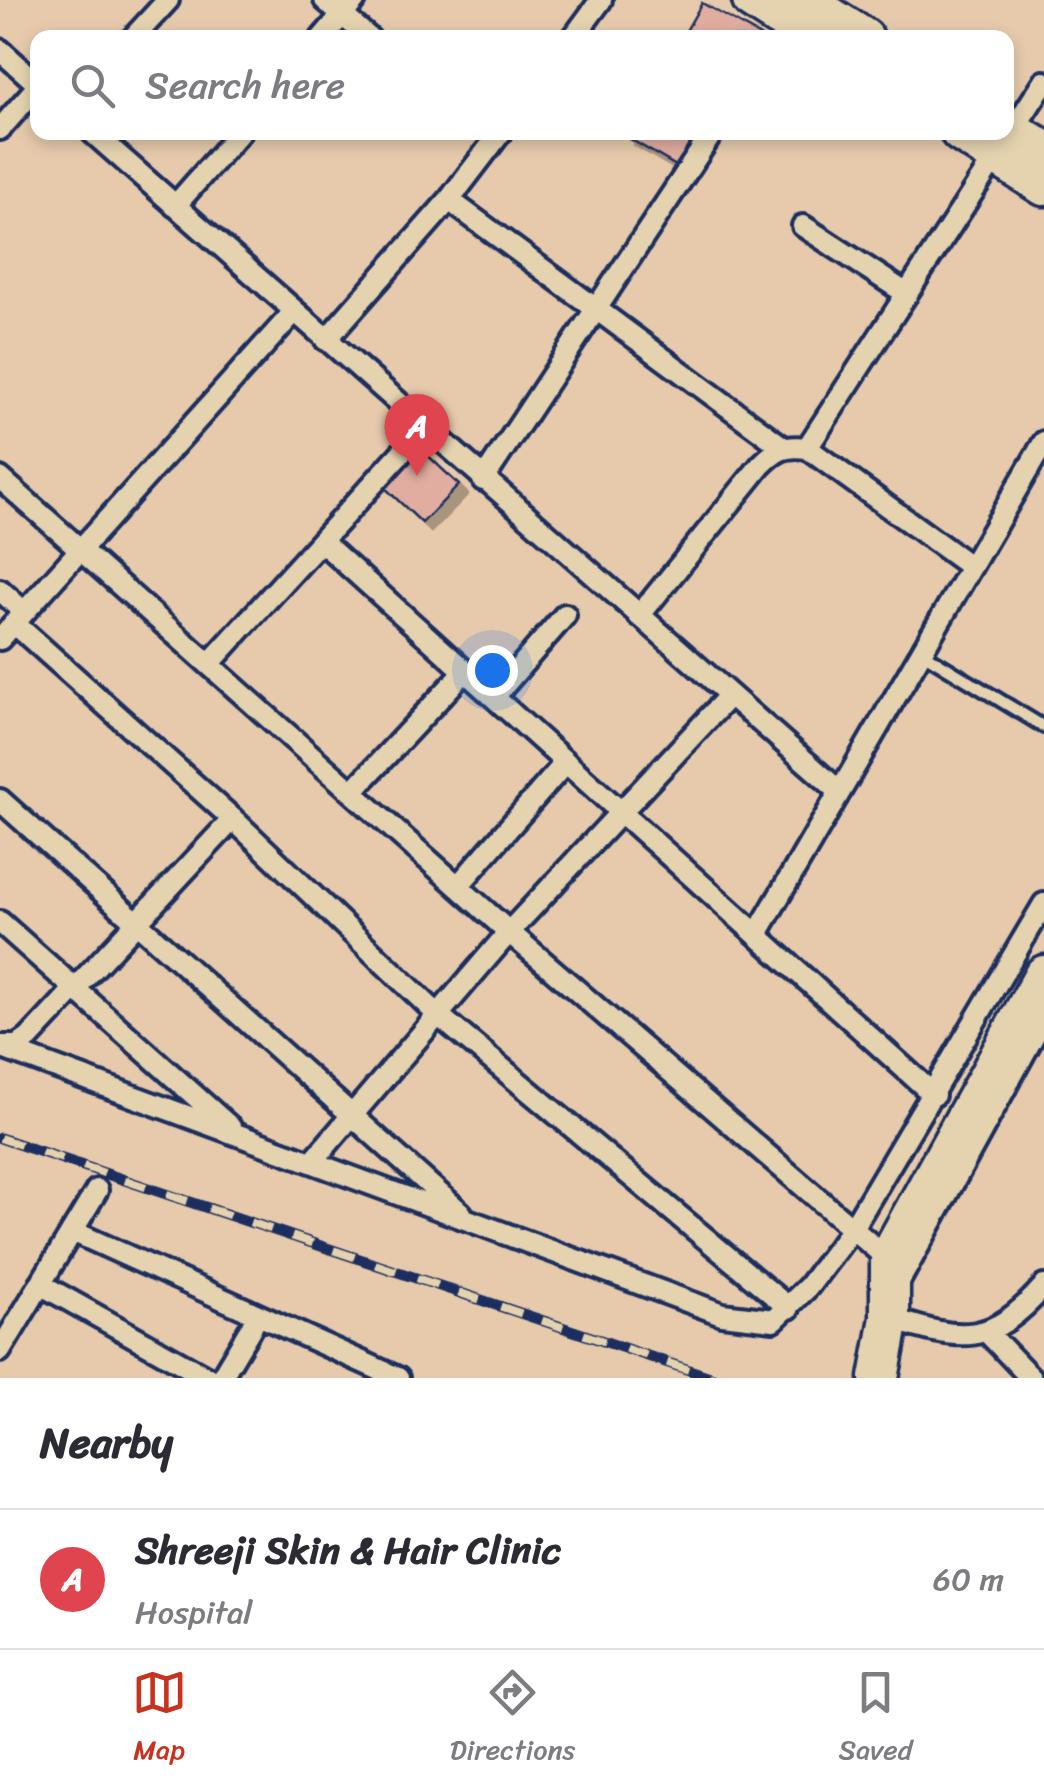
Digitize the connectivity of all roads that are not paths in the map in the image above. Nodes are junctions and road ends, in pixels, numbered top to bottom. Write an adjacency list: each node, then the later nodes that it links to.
1 (168, 0): 7 (street)
2 (325, 0): 5 (street)
3 (601, 0): 10 (street)
4 (752, 0): 6 (highway)
5 (348, 8): 8 (street); 9 (street)
6 (795, 19): 11 (highway)
7 (140, 30)
8 (329, 30)
9 (363, 30)
10 (578, 30)
11 (835, 30)
12 (0, 50): 13 (street)
13 (30, 78)
14 (1044, 82): 21 (street)
15 (30, 94): 16 (street)
16 (0, 128)
17 (101, 140): 24 (street)
18 (233, 140): 24 (street)
19 (488, 140): 23 (street)
20 (708, 140): 27 (street)
21 (1015, 141): 22 (highway); 26 (street)
22 (1044, 186)
23 (449, 200): 27 (street); 29 (street)
24 (175, 206): 28 (street)
25 (803, 226): 26 (street)
26 (908, 294): 33 (street)
27 (596, 310): 32 (street); 35 (street)
28 (294, 312): 29 (street); 37 (street)
29 (326, 340): 30 (street)
30 (424, 428): 35 (street); 36 (street)
31 (1044, 442): 38 (street)
32 (784, 448): 33 (street); 41 (street)
33 (808, 448): 38 (street)
34 (0, 478): 37 (street)
35 (483, 480): 41 (street)
36 (321, 542): 44 (street); 45 (street)
37 (80, 549): 42 (street); 44 (street)
38 (970, 568): 43 (street)
39 (0, 590): 42 (street)
40 (565, 615): 47 (street)
41 (639, 616): 46 (street)
42 (13, 624): 54 (street)
43 (921, 652): 48 (lane); 51 (street)
44 (209, 664): 50 (street)
45 (466, 671): 47 (street); 50 (street)
46 (730, 695): 51 (street); 53 (street)
47 (494, 698): 49 (street)
48 (1044, 726)
49 (566, 762): 53 (street); 55 (street)
50 (352, 792): 55 (street)
51 (840, 792): 60 (street)
52 (0, 800): 58 (street)
53 (622, 813): 59 (street); 60 (street)
54 (232, 819): 58 (street); 63 (street)
55 (458, 886): 59 (street)
56 (1044, 904): 66 (street)
57 (0, 922): 62 (street)
58 (136, 922): 62 (street); 67 (street)
59 (509, 932): 63 (street); 72 (street)
60 (756, 934): 66 (street)
61 (1044, 975): 76 (highway)
62 (75, 988): 65 (street); 68 (street)
63 (438, 1016): 67 (street); 77 (street)
64 (1044, 1016): 76 (street)
65 (0, 1046): 68 (street)
66 (934, 1095): 72 (street)
67 (352, 1116): 69 (street); 71 (street)
68 (239, 1135): 69 (street)
69 (312, 1162): 71 (street)
70 (96, 1190): 73 (street)
71 (470, 1220): 77 (street)
72 (852, 1229): 76 (street); 77 (street)
73 (72, 1231): 74 (street); 78 (street)
74 (40, 1284): 80 (street); 81 (street)
75 (1044, 1286): 79 (street)
76 (890, 1292): 79 (street); 84 (highway)
77 (789, 1308)
78 (258, 1316): 82 (street); 83 (street)
79 (988, 1332): 85 (street)
80 (0, 1352)
81 (208, 1378)
82 (221, 1378)
83 (398, 1378)
84 (879, 1378)
85 (1030, 1378)

